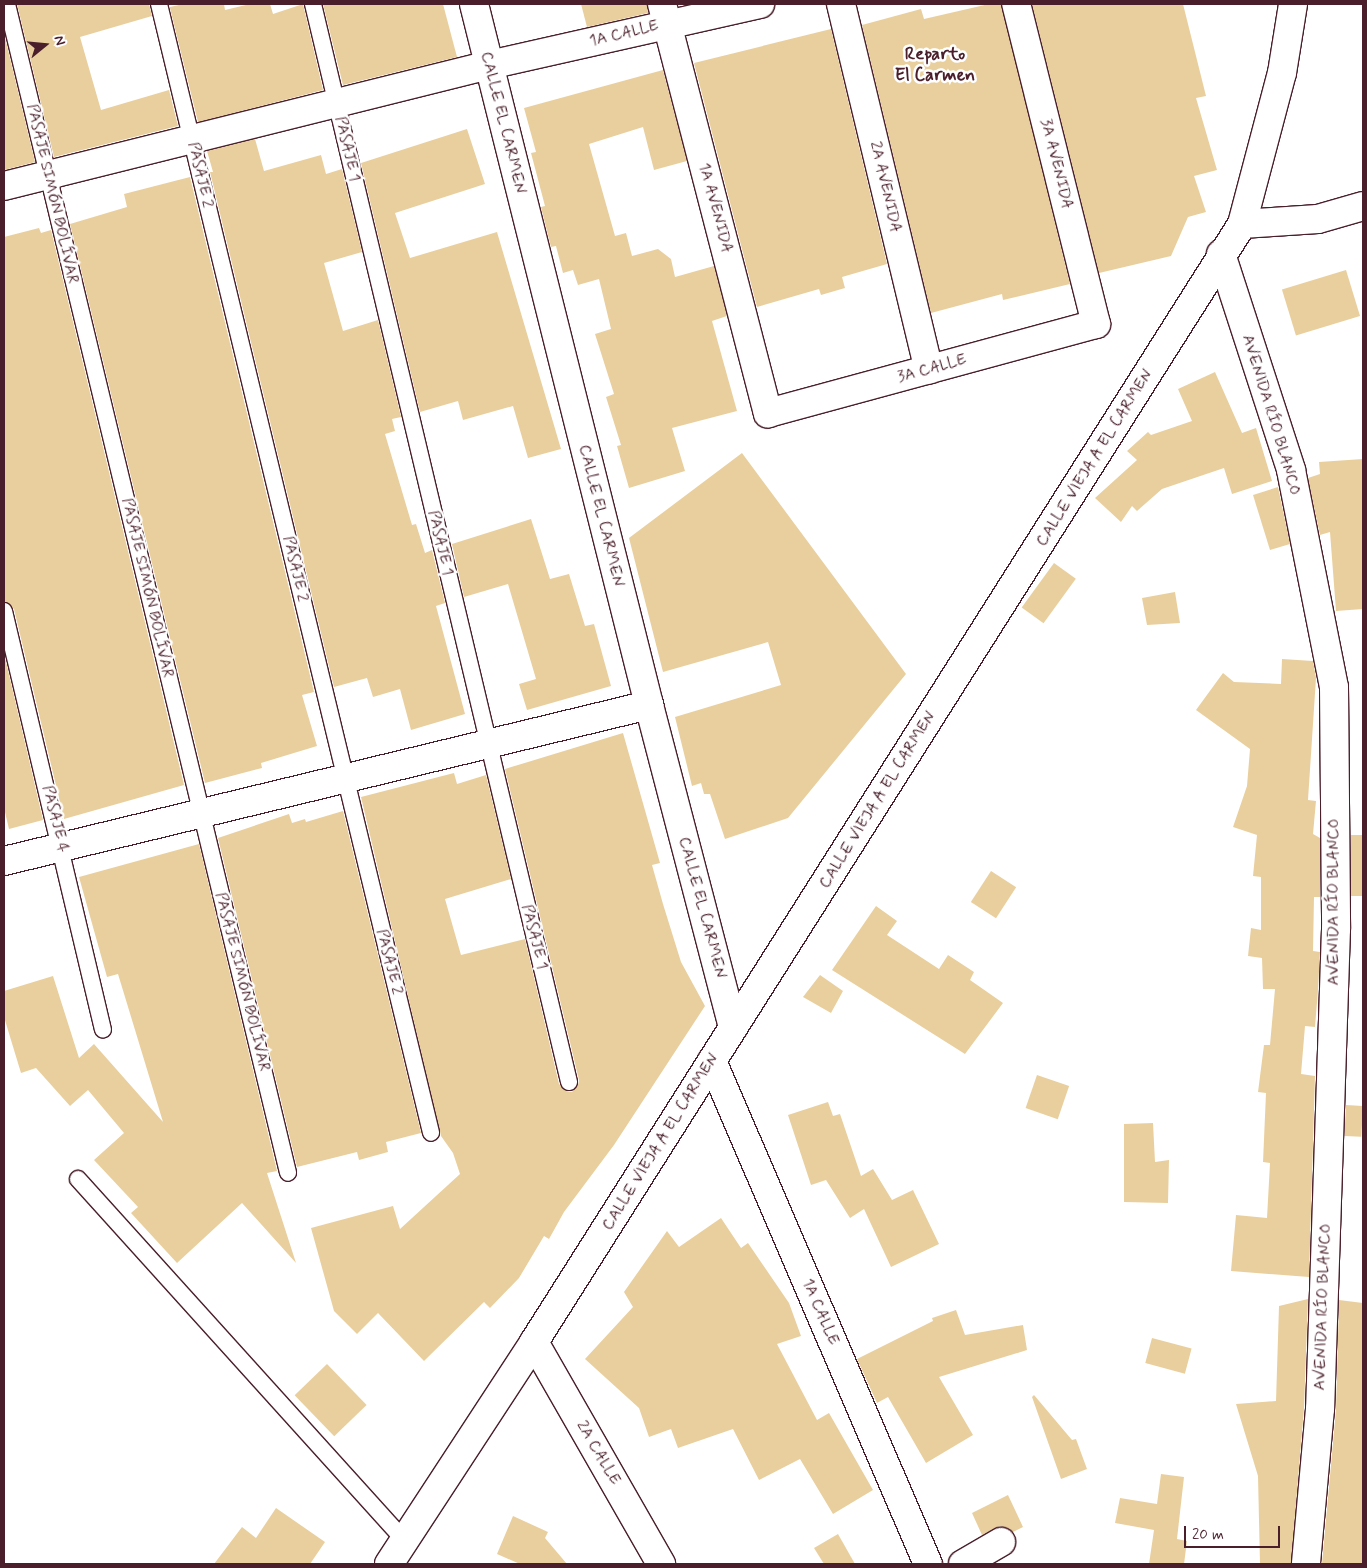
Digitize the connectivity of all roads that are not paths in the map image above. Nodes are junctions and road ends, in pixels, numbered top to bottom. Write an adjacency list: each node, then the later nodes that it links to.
1 (7, 4): 13 (lane, PASAJE SIMÓN BOLÍVAR)
2 (159, 4): 12 (lane, PASAJE 2)
3 (313, 4): 11 (lane, PASAJE 1)
4 (474, 4): 10 (street, CALLE EL CARMEN)
5 (760, 4): 9 (street, 1A CALLE)
6 (841, 4): 19 (street, 2A AVENIDA)
7 (1016, 4): 18 (street, 3A AVENIDA)
8 (1293, 4): 16 (street, CALLE VIEJA A EL CARMEN)
9 (665, 14): 10 (street, 1A CALLE); 20 (street, 1A AVENIDA)
10 (488, 64): 11 (street, 1A CALLE); 22 (street, CALLE EL CARMEN)
11 (336, 102): 12 (street, 1A CALLE); 23 (lane, PASAJE 1)
12 (192, 139): 13 (street, 1A CALLE); 24 (lane, PASAJE 2)
13 (48, 175): 14 (street, 1A CALLE); 25 (lane, PASAJE SIMÓN BOLÍVAR)
14 (4, 186)
15 (1363, 206): 16 (street)
16 (1242, 224): 17 (street, CALLE VIEJA A EL CARMEN)
17 (1221, 254): 28 (street, CALLE VIEJA A EL CARMEN); 42 (street, AVENIDA RÍO BLANCO)
18 (1096, 324): 19 (street, 3A CALLE)
19 (928, 370): 20 (street, 3A CALLE)
20 (768, 413)
21 (4, 611): 26 (lane, PASAJE 4)
22 (649, 705): 23 (street); 28 (street, CALLE EL CARMEN)
23 (487, 744): 24 (street); 31 (lane, PASAJE 1)
24 (345, 779): 25 (street); 32 (lane, PASAJE 2)
25 (201, 814): 26 (street); 33 (lane, PASAJE SIMÓN BOLÍVAR)
26 (62, 848): 27 (street); 29 (lane, PASAJE 4)
27 (4, 861)
28 (733, 1027): 30 (street, CALLE VIEJA A EL CARMEN)
29 (103, 1029)
30 (712, 1061): 35 (street, CALLE VIEJA A EL CARMEN); 40 (street, 1A CALLE)
31 (569, 1082)
32 (431, 1133)
33 (288, 1173)
34 (78, 1179): 36 (lane)
35 (534, 1342): 36 (street, CALLE VIEJA A EL CARMEN); 39 (street, 2A CALLE)
36 (404, 1540): 38 (street, CALLE VIEJA A EL CARMEN)
37 (1001, 1542): 41 (street)
38 (389, 1564)
39 (661, 1564)
40 (928, 1564)
41 (963, 1564)
42 (1306, 1564)

